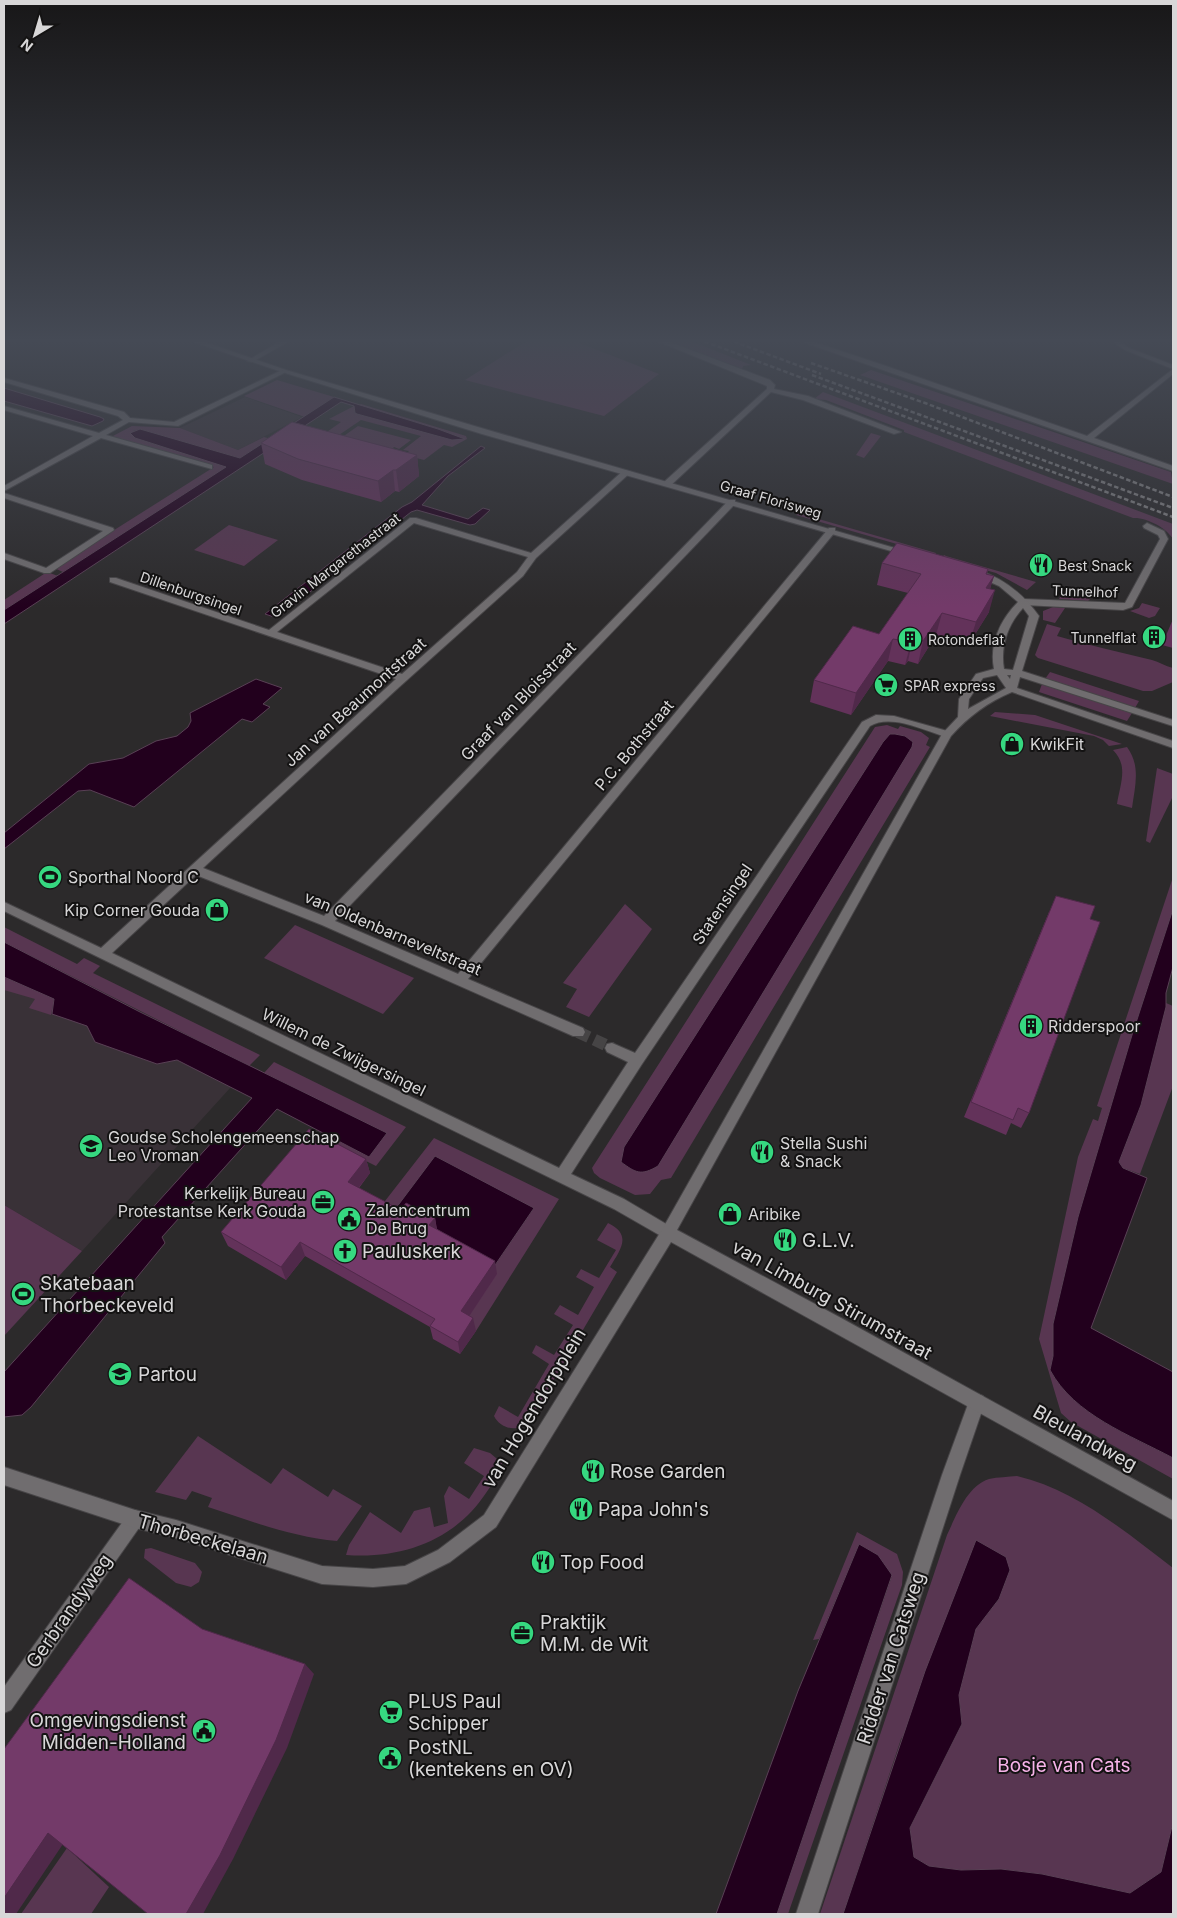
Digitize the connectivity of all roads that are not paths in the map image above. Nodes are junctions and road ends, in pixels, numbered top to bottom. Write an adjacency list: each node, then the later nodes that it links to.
1 (75, 429): 9 (street)
2 (111, 429): 9 (street)
3 (478, 429): 15 (street, Graaf Florisweg)
4 (728, 429): 16 (street)
5 (888, 429): 8 (street)
6 (1058, 429): 10 (street)
7 (1101, 429): 10 (street)
8 (897, 432)
9 (98, 435): 13 (street); 17 (street)
10 (1088, 439): 11 (street)
11 (1148, 460): 12 (street); 14 (street)
12 (1173, 461)
13 (208, 467)
14 (1173, 468)
15 (627, 472): 16 (street, Graaf Florisweg); 23 (street, Jan van Beaumontstraat)
16 (668, 484): 19 (street, Graaf Florisweg)
17 (4, 489)
18 (4, 495): 22 (street)
19 (732, 502): 21 (street, Graaf Florisweg); 39 (street, Graaf van Bloisstraat)
20 (1147, 526): 27 (street, Tunnelhof)
21 (832, 530): 24 (street, Graaf Florisweg); 41 (street, P.C. Bothstraat)
22 (4, 556)
23 (532, 556): 28 (street, Gravin Margarethastraat); 31 (street, Jan van Beaumontstraat)
24 (916, 556)
25 (964, 570): 27 (street)
26 (113, 580): 28 (street, Dillenburgsingel)
27 (1024, 602): 29 (street); 30 (street)
28 (269, 634): 31 (street, Dillenburgsingel)
29 (999, 671): 30 (street); 32 (street); 33 (street)
30 (1017, 673): 32 (street); 34 (street)
31 (403, 678): 37 (street, Jan van Beaumontstraat)
32 (1012, 689): 33 (street); 36 (street)
33 (962, 716): 35 (street)
34 (1173, 723)
35 (945, 738): 44 (street, Statensingel); 46 (street)
36 (1173, 745)
37 (193, 869): 39 (street, van Oldenbarneveltstraat); 40 (street, Jan van Beaumontstraat)
38 (4, 906): 40 (street, Willem de Zwijgersingel)
39 (326, 922): 41 (street, van Oldenbarneveltstraat)
40 (102, 954): 45 (street, Willem de Zwijgersingel)
41 (460, 980): 42 (street, van Oldenbarneveltstraat)
42 (578, 1032)
43 (612, 1048): 44 (street)
44 (637, 1060): 45 (street, Statensingel)
45 (562, 1176): 46 (street, Willem de Zwijgersingel)
46 (668, 1233): 47 (street, van Limburg Stirumstraat); 51 (street, van Hogendorpplein)
47 (977, 1402): 49 (street, Bleulandweg); 53 (street, Ridder van Catsweg)
48 (4, 1476): 50 (street, Thorbeckelaan)
49 (1173, 1511)
50 (135, 1519): 51 (street, Thorbeckelaan); 52 (street, Gerbrandyweg)
51 (406, 1575)
52 (4, 1703)
53 (807, 1914)

